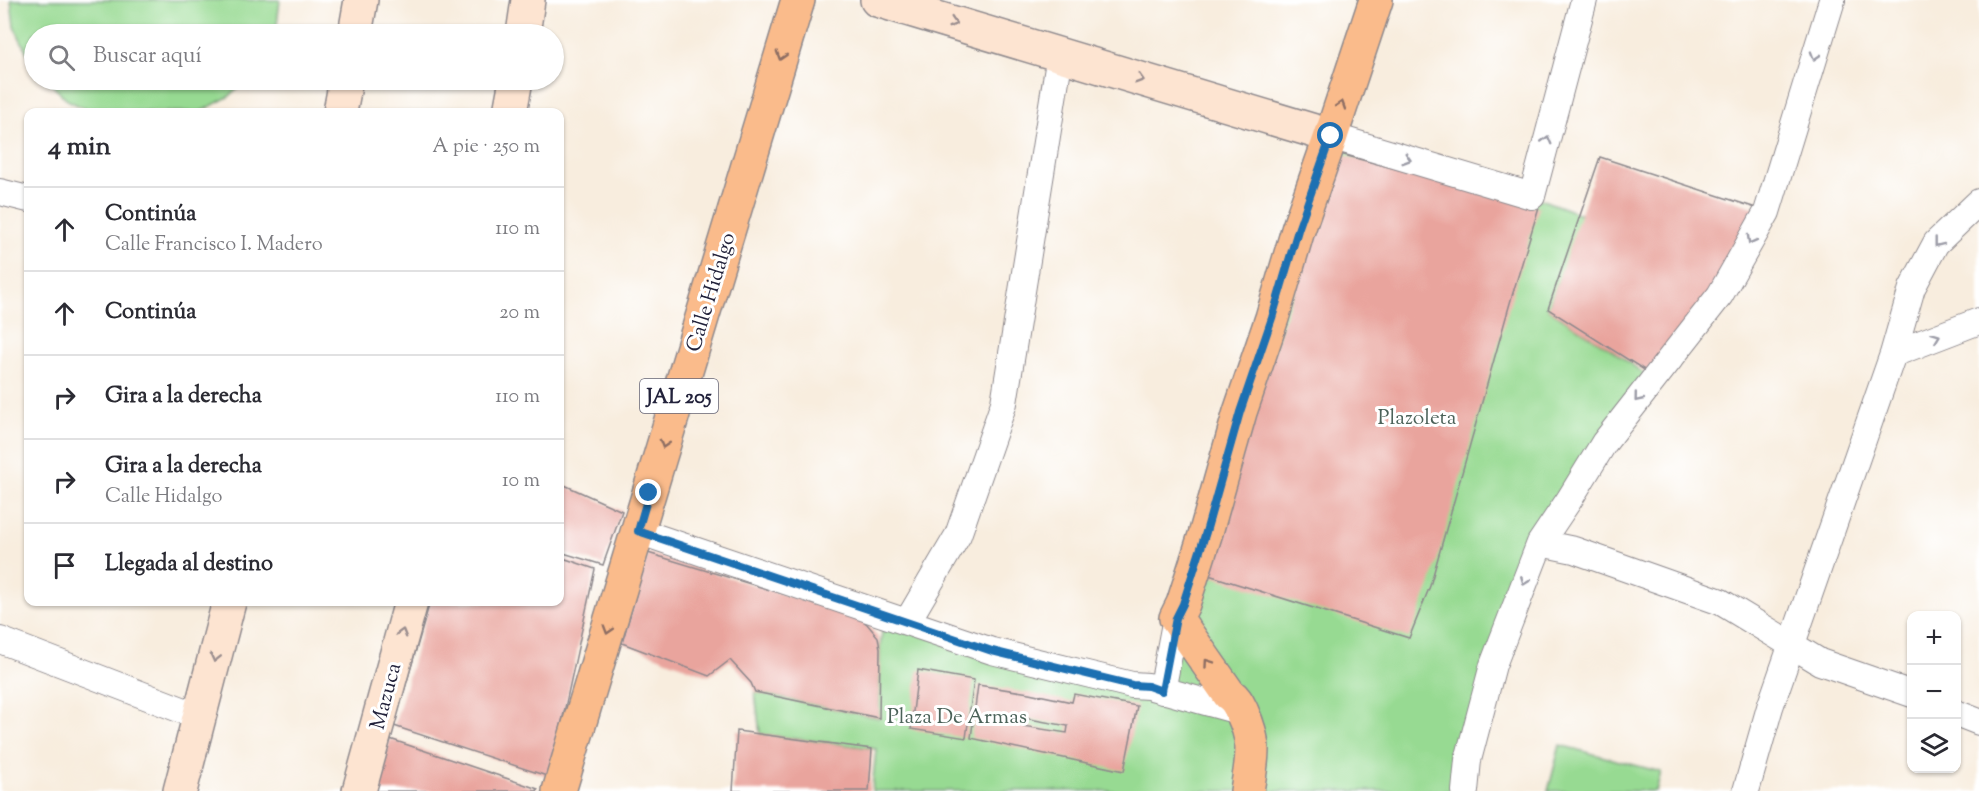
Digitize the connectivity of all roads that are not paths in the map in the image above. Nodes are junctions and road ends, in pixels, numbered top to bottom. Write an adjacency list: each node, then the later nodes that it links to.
1 (361, 0): 8 (main road)
2 (528, 0): 9 (main road)
3 (798, 0): 21 (main road, Calle Hidalgo / JAL 205, one-way to 21)
4 (877, 0): 10 (main road, one-way to 10)
5 (1376, 0): 15 (main road, one-way to 5)
6 (1584, 0): 15 (street, one-way to 6)
7 (1832, 0): 22 (street, one-way to 22)
8 (357, 24)
9 (524, 24)
10 (1060, 56): 15 (main road, one-way to 15); 26 (street)
11 (344, 90): 13 (main road)
12 (514, 90): 14 (main road)
13 (341, 108)
14 (511, 108)
15 (1331, 136): 25 (main road)
16 (0, 192): 17 (street)
17 (24, 198)
18 (1979, 202): 20 (street, one-way to 20)
19 (1979, 321): 20 (street, one-way to 19)
20 (1893, 354): 28 (street)
21 (638, 531): 26 (street); 37 (main road, Calle Hidalgo / JAL 205, one-way to 37)
22 (1540, 543): 28 (street); 39 (street, one-way to 39)
23 (228, 606): 33 (main road, one-way to 33)
24 (410, 606): 36 (main road, Mazuca, one-way to 24)
25 (1176, 618): 29 (street); 31 (main road, one-way to 25)
26 (907, 622): 29 (street)
27 (0, 640): 33 (street)
28 (1792, 644): 30 (street); 40 (street)
29 (1162, 691): 31 (street)
30 (1907, 693)
31 (1242, 712): 38 (main road)
32 (1961, 715): 34 (street)
33 (200, 717): 35 (main road)
34 (1979, 722)
35 (180, 791)
36 (359, 791)
37 (559, 791)
38 (1247, 791)
39 (1465, 791)
40 (1746, 791)

